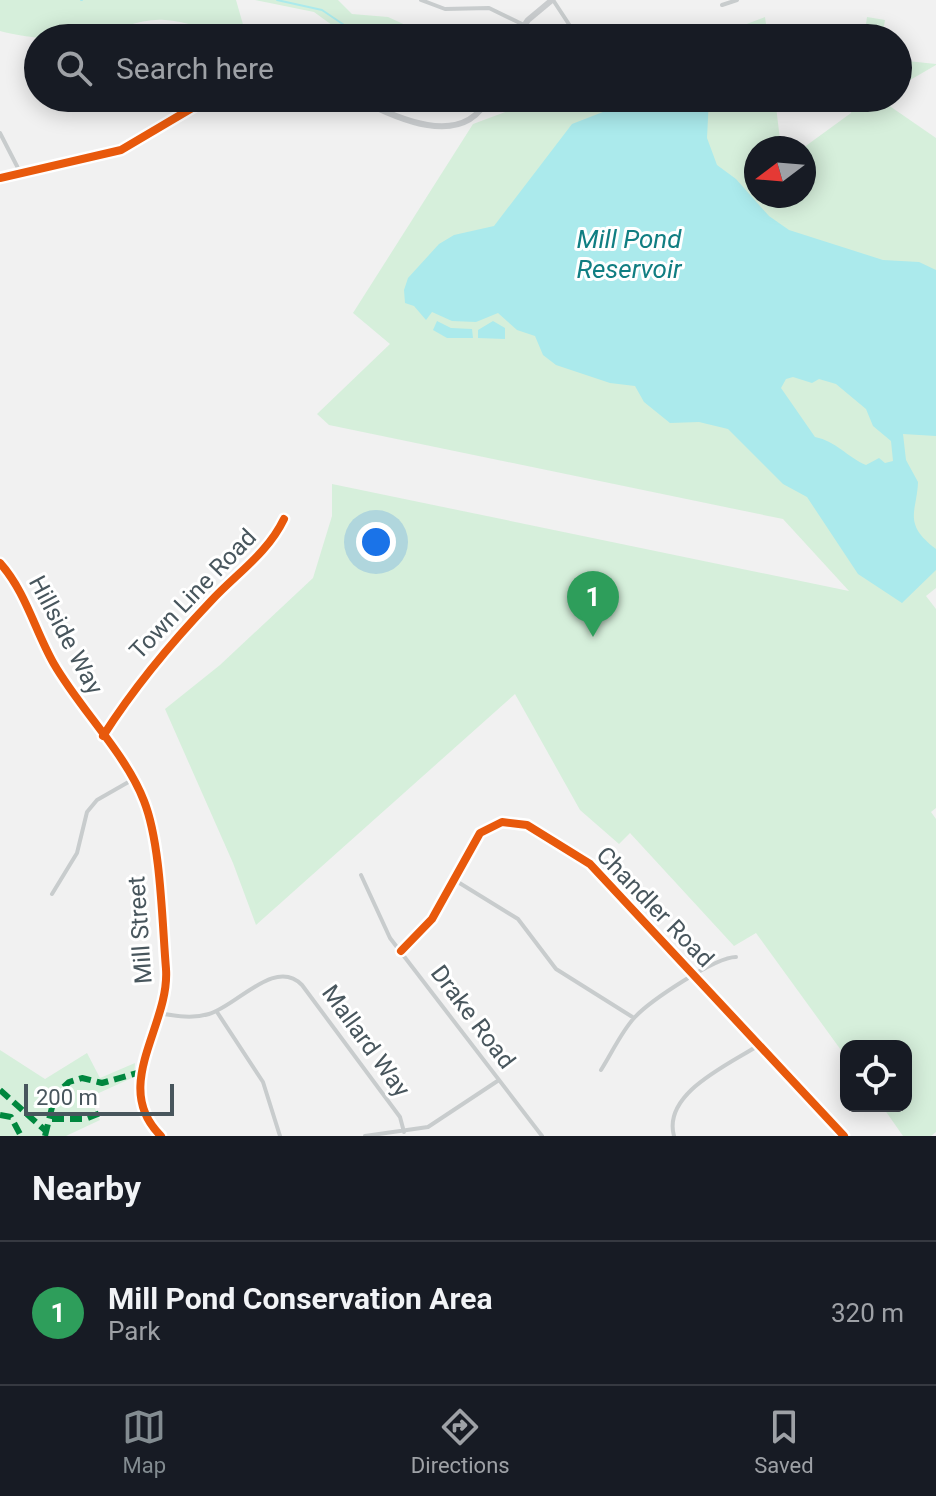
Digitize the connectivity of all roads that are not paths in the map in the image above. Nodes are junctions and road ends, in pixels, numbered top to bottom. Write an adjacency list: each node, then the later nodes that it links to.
1 (421, 0): 5 (street)
2 (552, 0): 6 (street); 7 (street)
3 (737, 0): 4 (street)
4 (722, 5)
5 (522, 24)
6 (525, 24)
7 (568, 24)
8 (185, 112): 12 (street)
9 (386, 112): 10 (street)
10 (477, 112)
11 (0, 133): 12 (street)
12 (20, 172): 13 (street)
13 (0, 178)
14 (284, 519): 17 (street, Town Line Road)
15 (0, 563): 16 (street, Hillside Way)
16 (96, 727): 17 (street, Mill Street)
17 (103, 736): 18 (street, Mill Street)
18 (132, 780): 21 (street); 26 (street, Mill Street)
19 (361, 875): 22 (street, Drake Road)
20 (453, 879): 22 (street, Chandler Road); 24 (street, Chandler Road); 27 (street)
21 (52, 894)
22 (401, 951): 30 (street, Drake Road)
23 (736, 957): 24 (street)
24 (694, 976): 27 (street); 28 (street, Chandler Road)
25 (217, 1012): 26 (street, Mallard Way); 31 (street, Mallard Way); 33 (street)
26 (159, 1013): 32 (street, Mill Street)
27 (634, 1018): 29 (street)
28 (759, 1045): 36 (street); 37 (street, Chandler Road)
29 (601, 1070)
30 (499, 1080): 31 (street); 35 (street, Drake Road)
31 (404, 1132): 34 (street)
32 (161, 1136)
33 (280, 1136)
34 (365, 1136)
35 (542, 1136)
36 (674, 1136)
37 (844, 1136)

